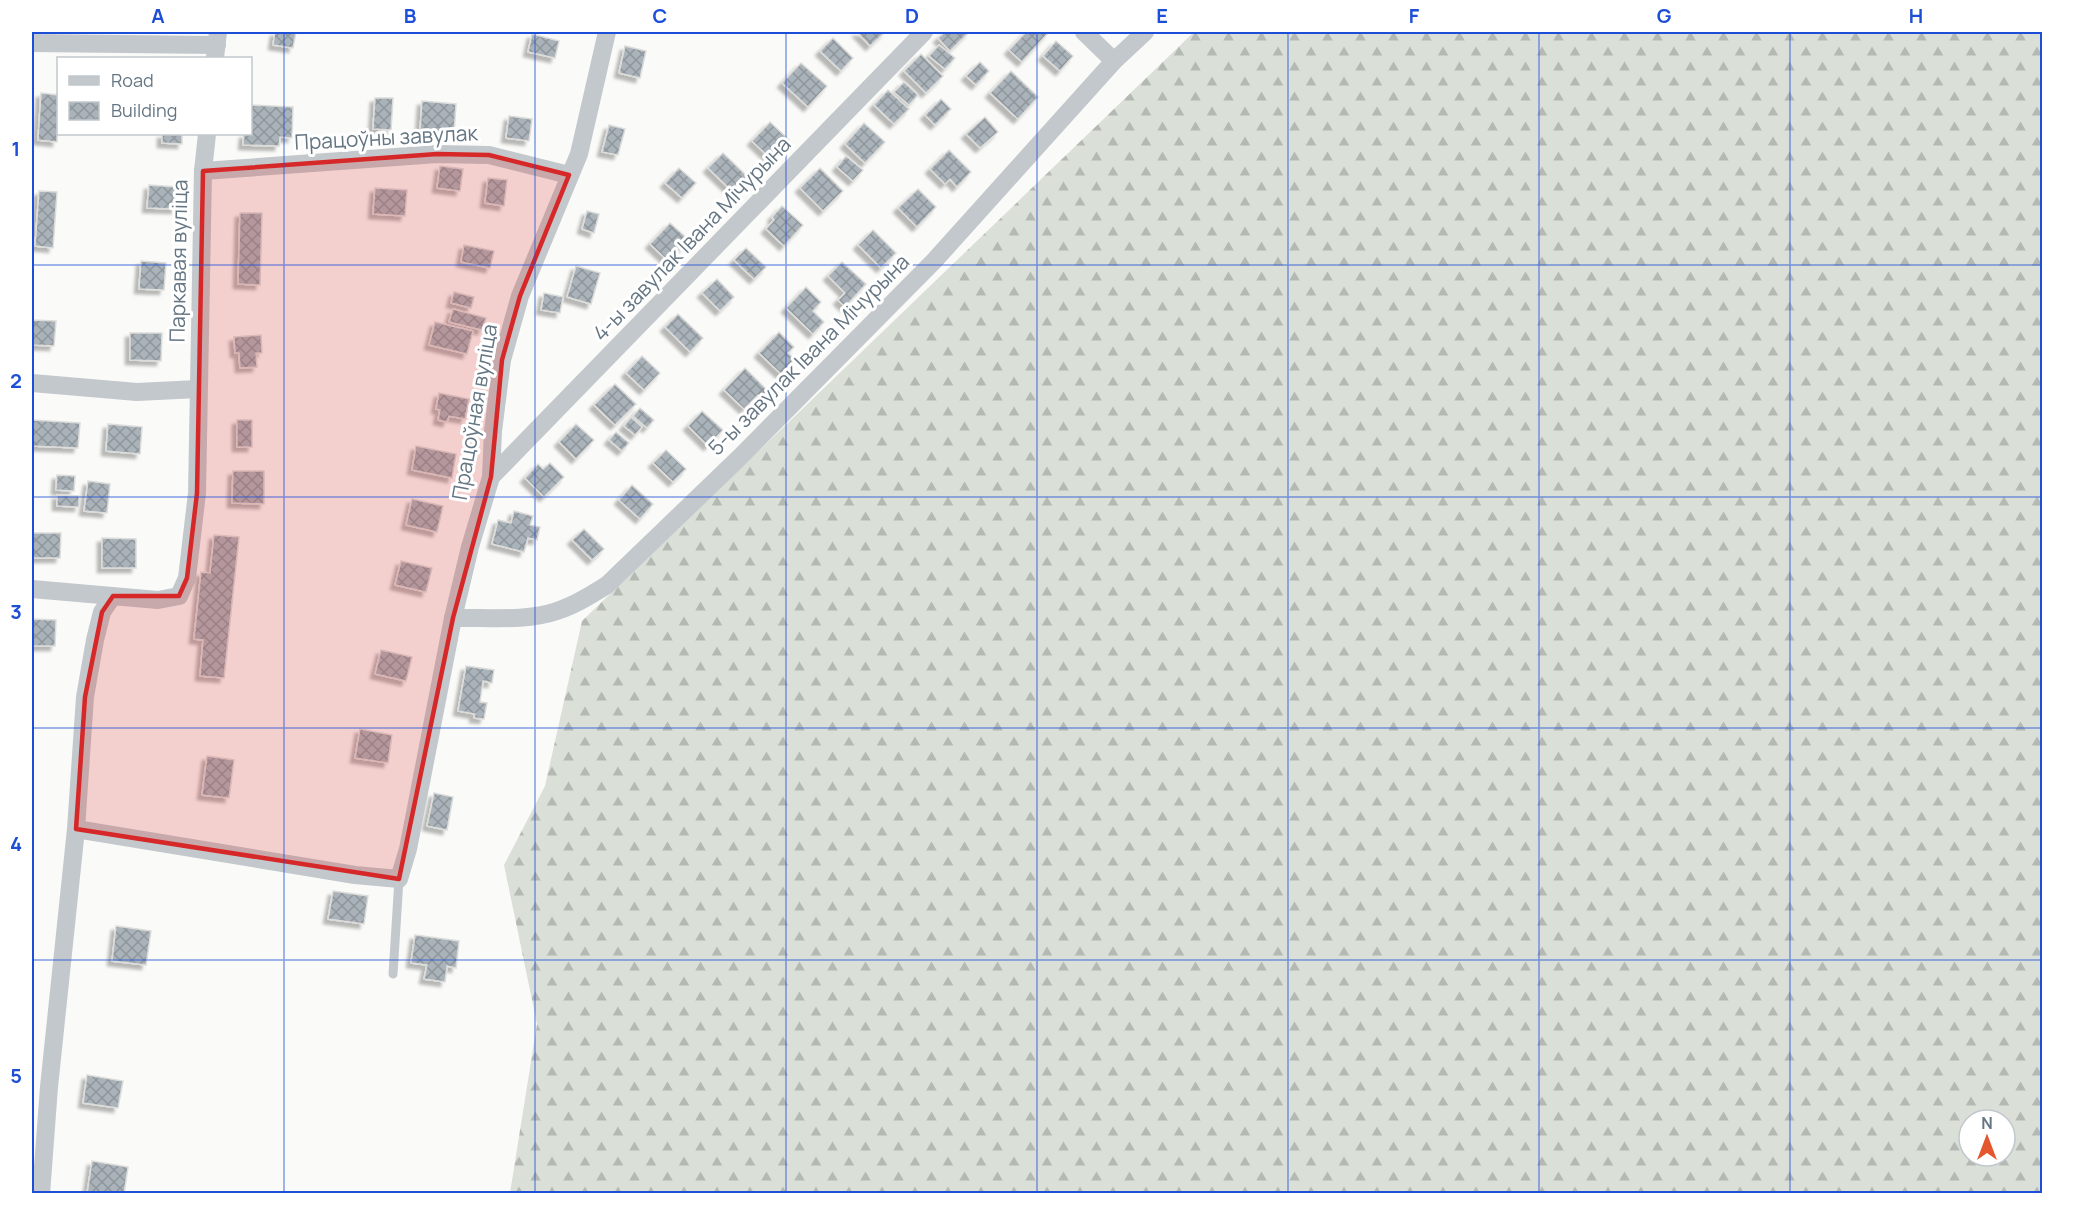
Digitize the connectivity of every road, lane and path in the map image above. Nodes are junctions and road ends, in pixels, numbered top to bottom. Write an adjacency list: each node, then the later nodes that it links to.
1 (607, 32): 10 (street, Працоўная вуліца)
2 (924, 32): 14 (street, 4-ы завулак Івана Мічурына)
3 (1084, 32): 7 (street)
4 (1144, 32): 7 (street, 5-ы завулак Івана Мічурына)
5 (32, 43): 6 (street)
6 (217, 45)
7 (1114, 61): 18 (street, 5-ы завулак Івана Мічурына)
8 (207, 135): 9 (street, Паркавая вуліца)
9 (203, 171): 10 (street, Працоўны завулак); 12 (street, Паркавая вуліца)
10 (569, 176): 13 (street, Працоўная вуліца)
11 (32, 383): 12 (street)
12 (198, 389): 17 (street, Паркавая вуліца)
13 (493, 431): 14 (street); 15 (street, Працоўная вуліца)
14 (520, 447): 15 (street, 4-ы завулак Івана Мічурына)
15 (491, 477): 18 (street, Працоўная вуліца)
16 (32, 589): 17 (street)
17 (113, 596): 19 (street)
18 (453, 618): 20 (street, Працоўная вуліца)
19 (76, 829): 20 (street); 22 (street)
20 (399, 879): 21 (lane)
21 (393, 974)
22 (41, 1194)

